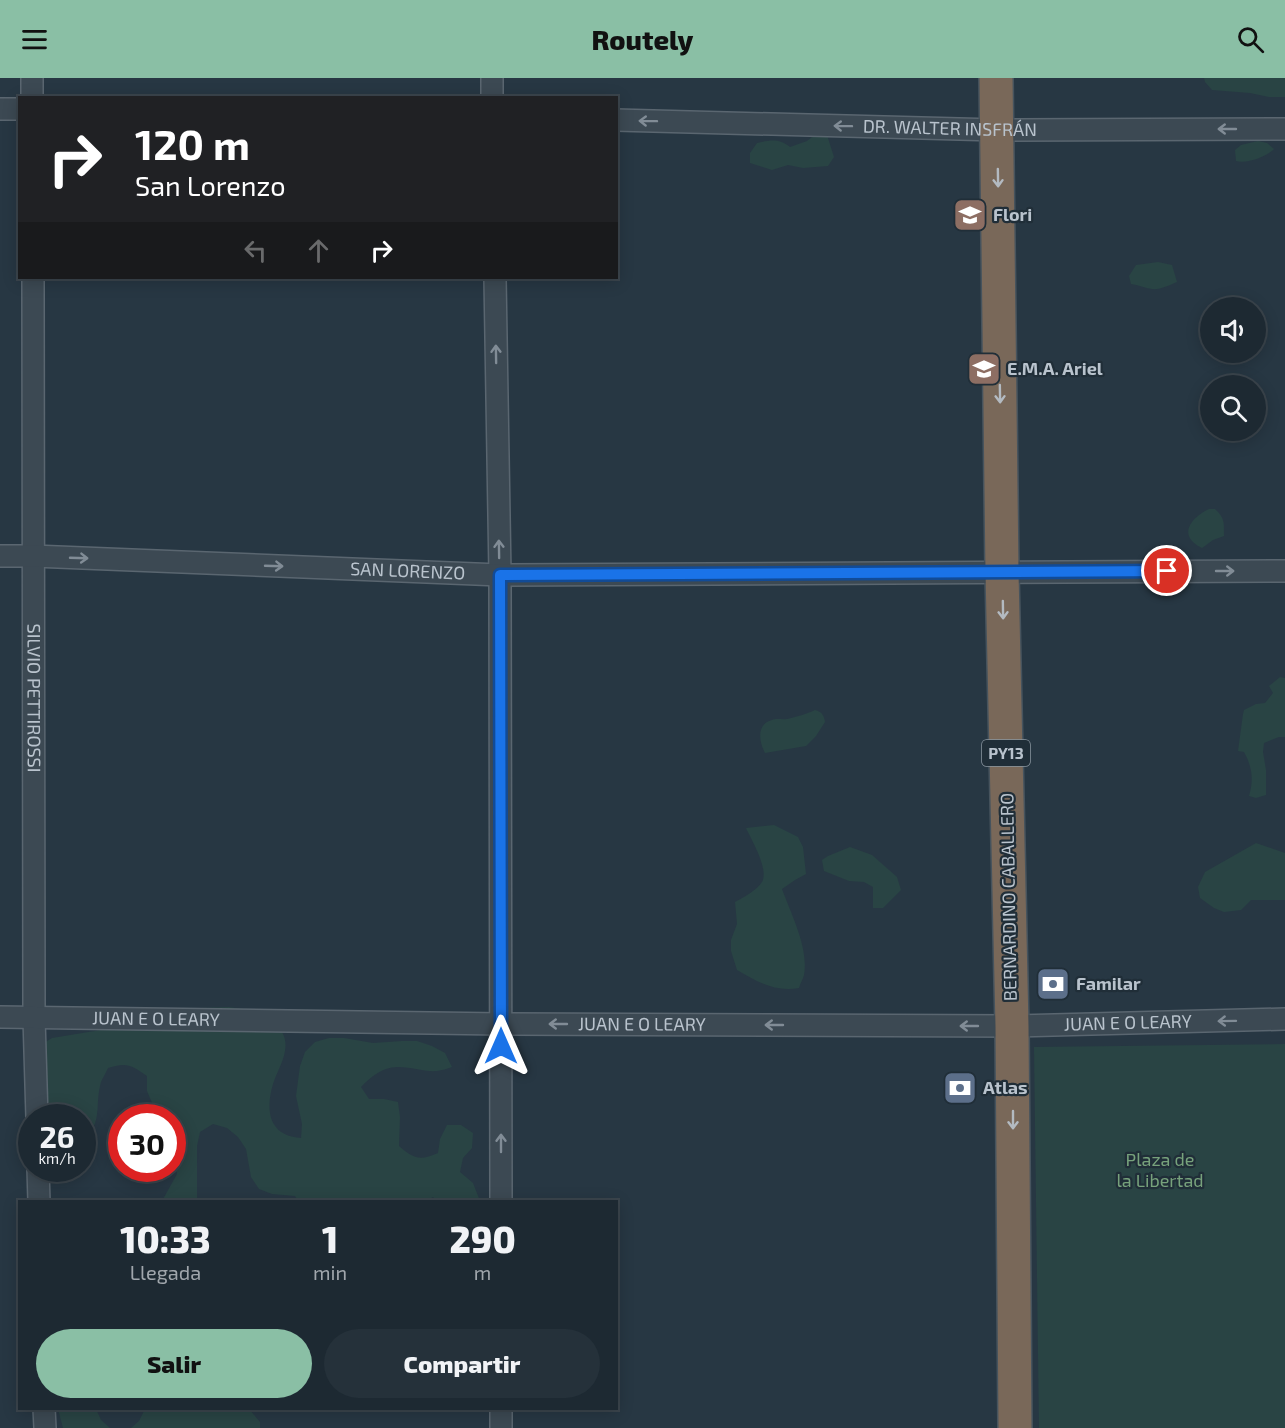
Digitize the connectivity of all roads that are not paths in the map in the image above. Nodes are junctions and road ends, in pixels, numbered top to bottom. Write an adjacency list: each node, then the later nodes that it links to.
1 (32, 78): 4 (street)
2 (492, 78): 5 (street)
3 (996, 78): 9 (highway, BERNARDINO CABALLERO / PY13)
4 (32, 96)
5 (492, 96)
6 (0, 109): 7 (street)
7 (18, 109)
8 (618, 120): 9 (street, DR. WALTER INSFRÁN, one-way to 8)
9 (997, 129): 10 (street, DR. WALTER INSFRÁN, one-way to 9); 16 (highway, BERNARDINO CABALLERO / PY13, one-way to 16)
10 (1285, 129)
11 (33, 279): 14 (street, SILVIO PETTIROSSI)
12 (495, 279): 17 (street, one-way to 12)
13 (0, 556): 14 (street, SAN LORENZO)
14 (33, 556): 17 (street, SAN LORENZO, one-way to 17); 19 (street, SILVIO PETTIROSSI)
15 (1285, 571): 16 (street, SAN LORENZO, one-way to 15)
16 (1002, 572): 17 (street, SAN LORENZO); 22 (highway, BERNARDINO CABALLERO / PY13, one-way to 22)
17 (500, 575): 21 (street)
18 (0, 1017): 19 (street, JUAN E O LEARY)
19 (34, 1018): 21 (street, JUAN E O LEARY); 23 (street, SILVIO PETTIROSSI)
20 (1285, 1019): 22 (street, JUAN E O LEARY, one-way to 22)
21 (501, 1024): 22 (street, JUAN E O LEARY, one-way to 21); 26 (street, one-way to 21)
22 (1012, 1026): 31 (highway, BERNARDINO CABALLERO / PY13, one-way to 31)
23 (37, 1104)
24 (38, 1182): 25 (street)
25 (39, 1200)
26 (501, 1200)
27 (44, 1410): 29 (street)
28 (501, 1410): 30 (street)
29 (45, 1428)
30 (501, 1428)
31 (1015, 1428)

